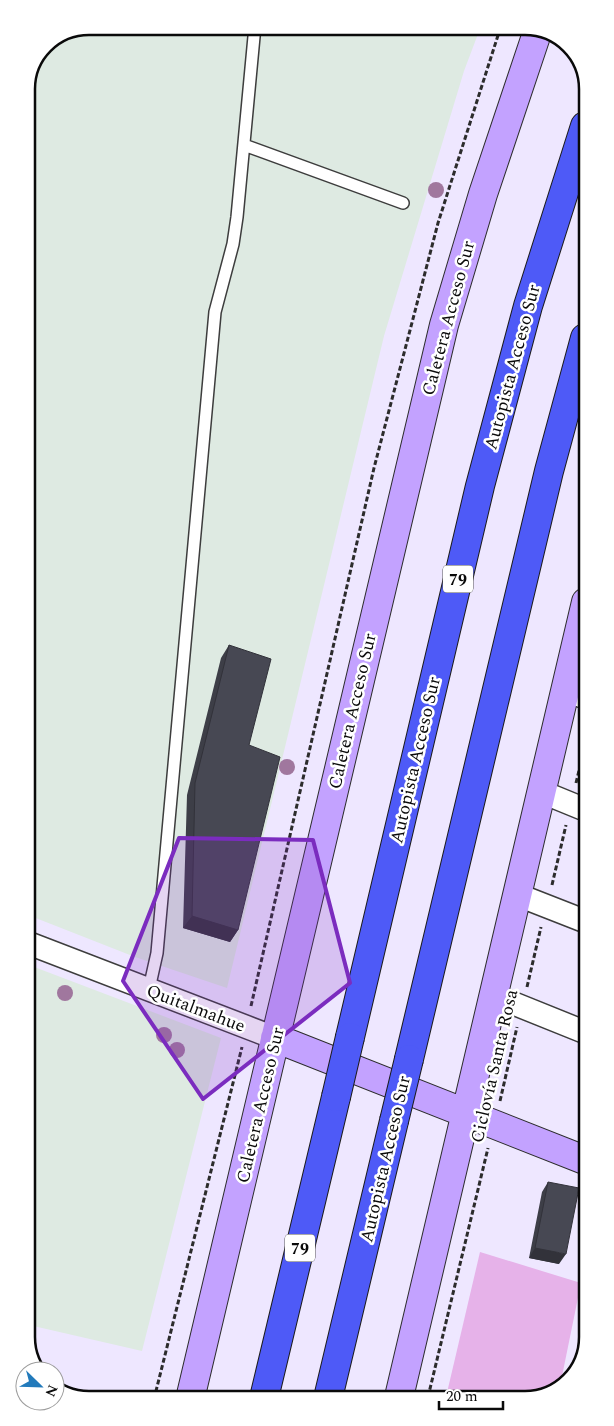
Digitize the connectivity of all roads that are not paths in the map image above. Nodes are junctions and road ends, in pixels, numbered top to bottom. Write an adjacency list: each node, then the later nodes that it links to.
1 (254, 35): 3 (lane)
2 (536, 36): 17 (main road, Caletera Acceso Sur)
3 (244, 145): 5 (lane); 14 (lane)
4 (579, 145): 21 (highway, Autopista Acceso Sur / 79, bridge)
5 (403, 203)
6 (579, 361): 22 (highway, Autopista Acceso Sur, bridge)
7 (579, 666): 8 (main road)
8 (576, 694): 9 (main road)
9 (542, 792): 10 (street); 11 (main road)
10 (579, 807)
11 (518, 895): 12 (street); 15 (main road)
12 (579, 919)
13 (35, 946): 14 (street, Quitalmahue)
14 (149, 989): 17 (street, Quitalmahue)
15 (495, 996): 16 (street); 18 (main road)
16 (579, 1030)
17 (275, 1038): 18 (main road, Quitalmahue); 20 (main road, Caletera Acceso Sur)
18 (467, 1114): 19 (main road, Quitalmahue); 23 (main road)
19 (579, 1158)
20 (192, 1391)
21 (266, 1391)
22 (330, 1391)
23 (401, 1391)

